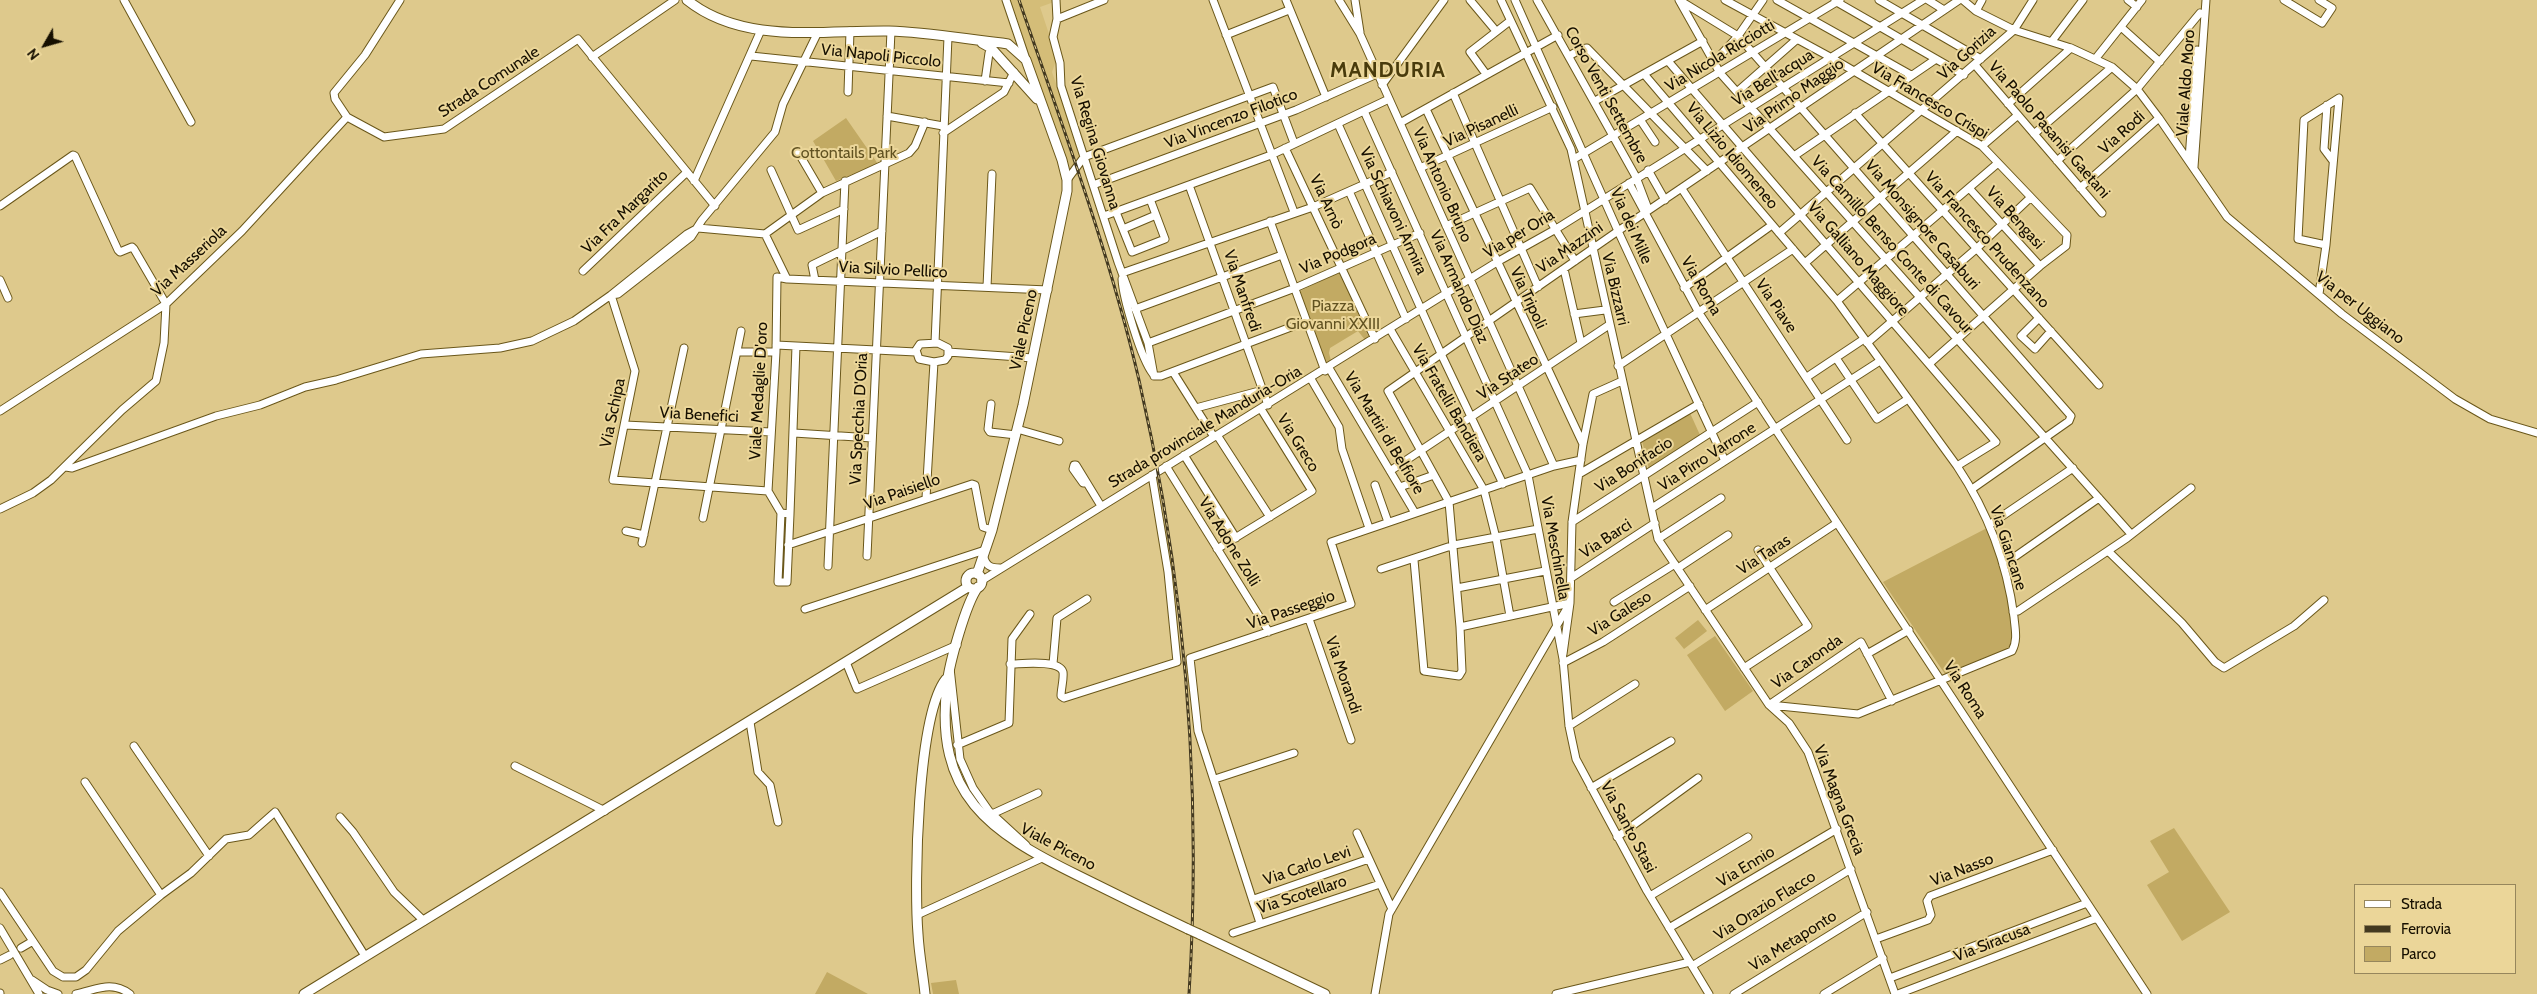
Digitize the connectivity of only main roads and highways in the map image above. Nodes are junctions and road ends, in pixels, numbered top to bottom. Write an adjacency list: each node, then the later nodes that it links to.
1 (687, 0): 2 (main road)
2 (978, 41): 3 (main road); 4 (main road)
3 (1005, 44): 4 (main road); 5 (main road, Viale Piceno)
4 (994, 54): 6 (main road)
5 (1032, 76): 6 (main road); 7 (main road, Viale Piceno)
6 (1024, 83): 7 (main road)
7 (1044, 109): 8 (main road, Viale Piceno)
8 (974, 581): 9 (main road); 10 (main road, Viale Piceno)
9 (950, 599): 10 (main road); 16 (main road)
10 (967, 610): 11 (main road, Viale Piceno)
11 (949, 672): 12 (main road, Viale Piceno); 13 (main road)
12 (944, 716): 13 (main road); 14 (main road, Viale Piceno); 15 (main road)
13 (931, 719): 15 (main road)
14 (946, 734): 15 (main road); 18 (main road, Viale Piceno, bridge)
15 (928, 739): 17 (main road)
16 (304, 994)
17 (925, 994)
18 (1324, 994)

